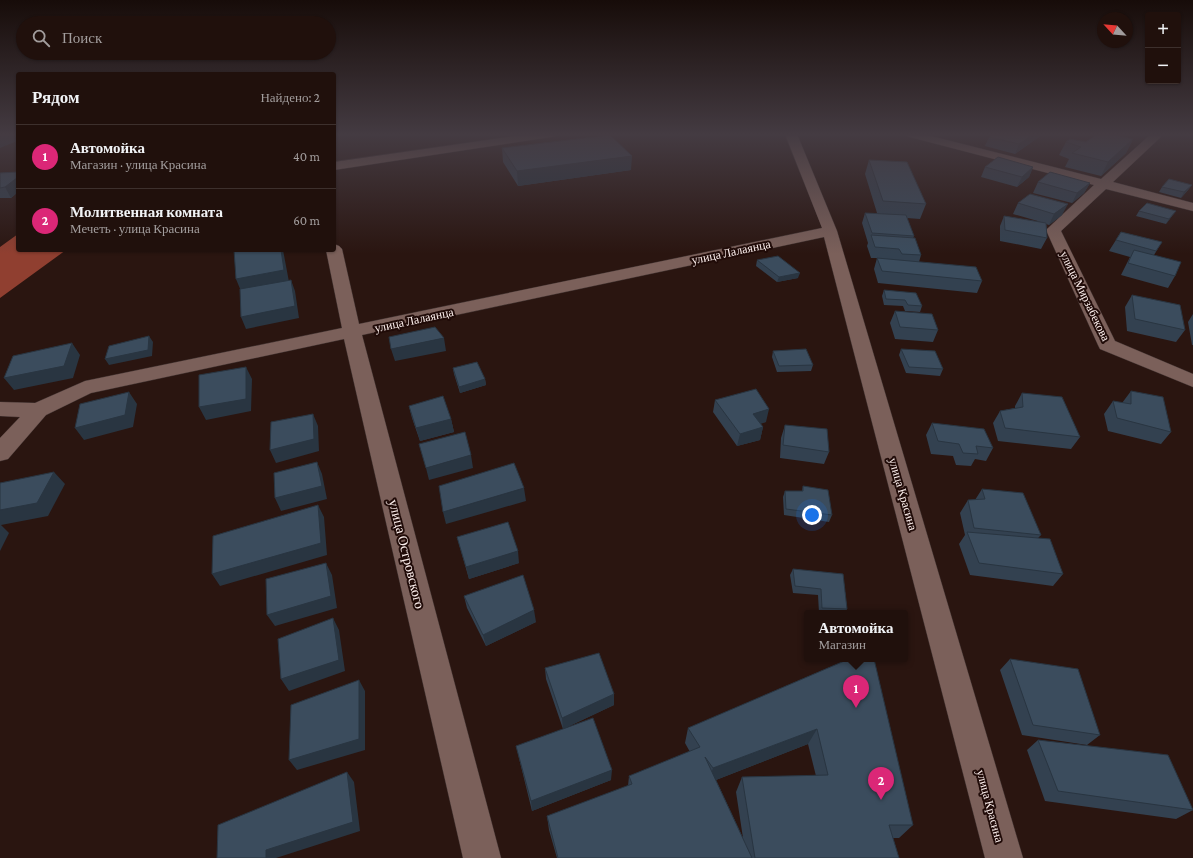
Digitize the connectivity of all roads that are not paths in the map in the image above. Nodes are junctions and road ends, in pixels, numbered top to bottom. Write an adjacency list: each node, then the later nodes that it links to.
1 (807, 174): 6 (street, улица Красина)
2 (1069, 174): 4 (street)
3 (1114, 174): 4 (street)
4 (1104, 183): 5 (street); 9 (street, улица Мирзабекова)
5 (1193, 207)
6 (830, 231): 8 (street, улица Лалаянца); 14 (street, улица Красина)
7 (335, 252): 8 (street, улица Островского)
8 (352, 333): 11 (street, улица Лалаянца); 13 (street, улица Островского)
9 (1193, 381)
10 (0, 409): 11 (street, улица Лалаянца)
11 (38, 410): 12 (street)
12 (0, 453)
13 (482, 858)
14 (1004, 858)

